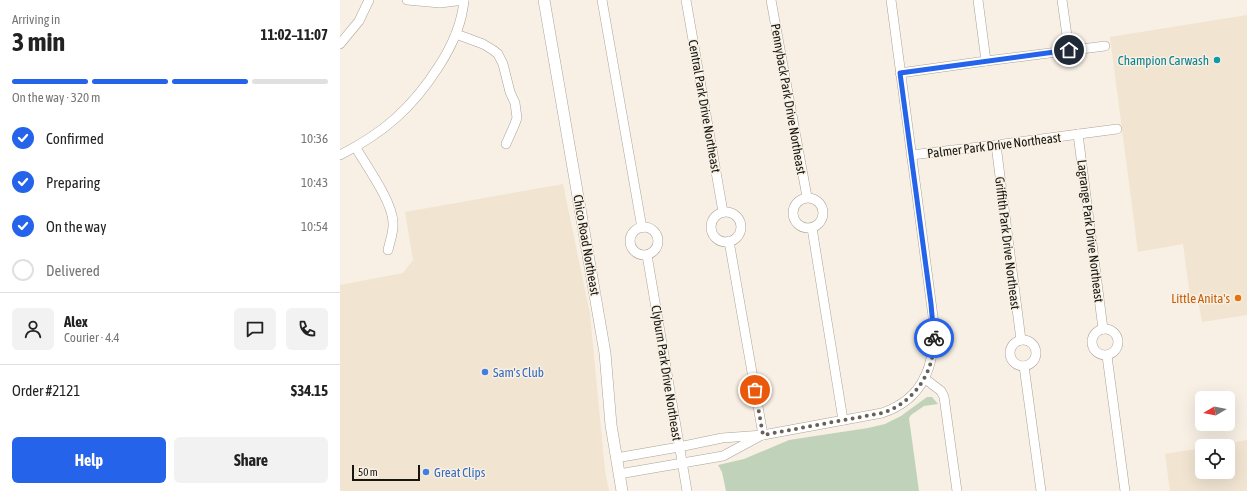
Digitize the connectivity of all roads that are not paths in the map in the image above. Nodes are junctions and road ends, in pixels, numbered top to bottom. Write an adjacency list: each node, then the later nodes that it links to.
1 (369, 0): 12 (street)
2 (407, 0): 3 (street)
3 (464, 0): 11 (street)
4 (544, 0): 39 (street, Chico Road Northeast)
5 (602, 0): 26 (street)
6 (686, 0): 25 (street, Central Park Drive Northeast)
7 (771, 0): 24 (street, Pennyback Park Drive Northeast)
8 (890, 0): 16 (street)
9 (978, 0): 15 (street)
10 (1062, 0): 14 (street)
11 (456, 34): 19 (street); 21 (street)
12 (340, 44)
13 (1105, 46): 14 (street)
14 (1069, 50): 15 (street)
15 (986, 61): 16 (street)
16 (900, 73): 23 (street)
17 (1117, 129): 18 (street, Palmer Park Drive Northeast)
18 (1078, 134): 20 (street, Palmer Park Drive Northeast); 31 (street, Lagrange Park Drive Northeast)
19 (506, 144)
20 (996, 146): 23 (street, Palmer Park Drive Northeast); 32 (street, Griffith Park Drive Northeast)
21 (356, 148): 22 (street); 29 (street)
22 (340, 155)
23 (910, 155): 35 (street)
24 (807, 197): 27 (street); 27 (street)
25 (723, 212): 28 (street); 28 (street)
26 (642, 228): 30 (street); 30 (street)
27 (812, 228): 36 (street)
28 (729, 241): 37 (street)
29 (388, 250)
30 (647, 255): 38 (street, Clyburn Park Drive Northeast)
31 (1103, 329): 33 (street); 33 (street)
32 (1021, 340): 34 (street); 34 (street)
33 (1107, 356): 46 (street)
34 (1024, 366): 45 (street)
35 (924, 378): 36 (street); 44 (street)
36 (843, 420): 37 (street)
37 (763, 435): 38 (street); 40 (street)
38 (679, 447): 39 (street); 40 (street, Clyburn Park Drive Northeast)
39 (616, 458): 41 (street, Chico Road Northeast)
40 (682, 463): 41 (street); 43 (street, Clyburn Park Drive Northeast)
41 (619, 474): 42 (street, Chico Road Northeast)
42 (622, 491)
43 (687, 491)
44 (957, 491)
45 (1041, 491)
46 (1125, 491)

